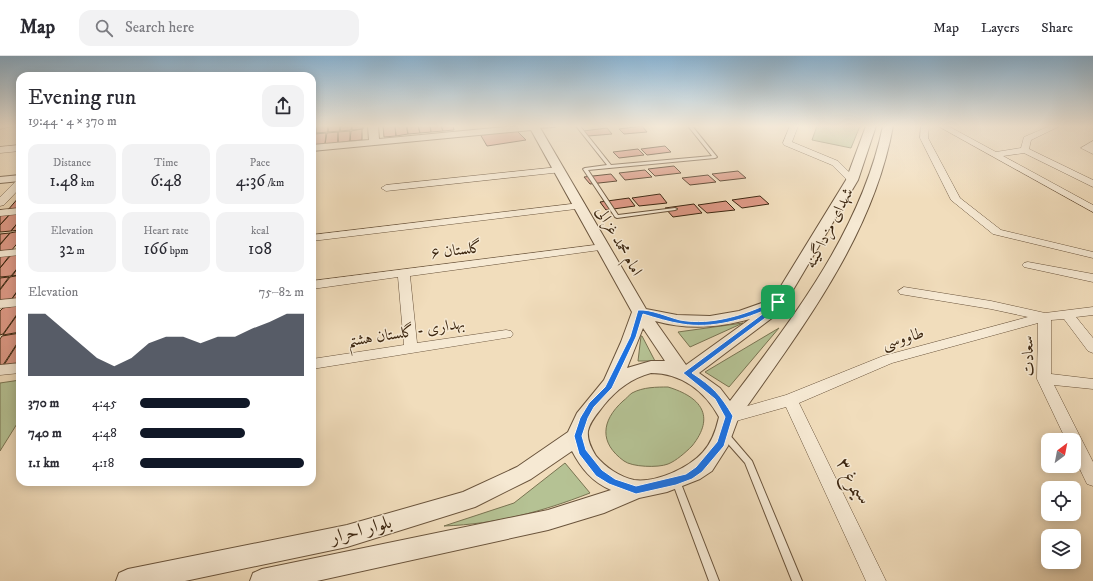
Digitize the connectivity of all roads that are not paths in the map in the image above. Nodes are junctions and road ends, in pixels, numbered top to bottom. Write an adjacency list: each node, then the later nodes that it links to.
1 (548, 150): 13 (street, امام محمد غزالی)
2 (598, 150): 12 (lane)
3 (710, 150): 12 (lane)
4 (805, 150): 16 (street)
5 (862, 150): 16 (street, شهدای مزداگینه)
6 (883, 150): 54 (street, شهدای مزداگینه)
7 (930, 150): 30 (street)
8 (986, 150): 11 (street)
9 (1022, 150): 11 (street)
10 (1026, 150): 17 (street)
11 (994, 155): 23 (street)
12 (610, 166): 22 (lane)
13 (559, 170): 19 (street); 21 (street, امام محمد غزالی)
14 (16, 178): 15 (street)
15 (0, 180)
16 (852, 180): 37 (street, شهدای مزداگینه)
17 (1093, 184)
18 (16, 186): 20 (street)
19 (386, 188)
20 (0, 203)
21 (580, 206): 26 (street); 27 (street, امام محمد غزالی)
22 (675, 209)
23 (1093, 210)
24 (16, 211): 25 (street)
25 (0, 213)
26 (316, 238)
27 (603, 247): 32 (street, گلستان ۶); 40 (street, امام محمد غزالی)
28 (16, 252): 29 (street)
29 (0, 254)
30 (1093, 255)
31 (1028, 266): 33 (street)
32 (404, 273): 34 (street, گلستان ۶); 45 (street)
33 (1093, 278)
34 (316, 284)
35 (904, 291): 42 (street)
36 (16, 302): 38 (street)
37 (778, 302): 40 (street); 49 (street, شهدای مزداگینه)
38 (0, 304)
39 (1093, 311): 41 (street, طاووسی)
40 (640, 312): 49 (street, امام محمد غزالی); 52 (street)
41 (1067, 314): 42 (street, طاووسی); 44 (street)
42 (1045, 317): 50 (street, سعادت); 53 (street, طاووسی)
43 (506, 334): 45 (street, بهداری - گلستان هشتم)
44 (1093, 348)
45 (411, 349): 46 (street, بهداری - گلستان هشتم)
46 (316, 363)
47 (16, 368): 48 (street)
48 (0, 370)
49 (684, 372): 52 (street); 54 (street)
50 (1044, 379): 51 (street); 57 (street, سعادت)
51 (1093, 384)
52 (608, 388): 56 (street)
53 (790, 400): 54 (street, طاووسی); 65 (street, سیمرغ ۳)
54 (729, 416): 55 (street)
55 (725, 435): 59 (street); 64 (lane)
56 (578, 436): 60 (street); 61 (street, بلوار احرار)
57 (1087, 455): 58 (street, سعادت)
58 (1093, 479)
59 (676, 481): 60 (street); 63 (lane)
60 (636, 490): 62 (street, بلوار احرار)
61 (128, 581)
62 (262, 581)
63 (714, 581)
64 (797, 581)
65 (876, 581)

